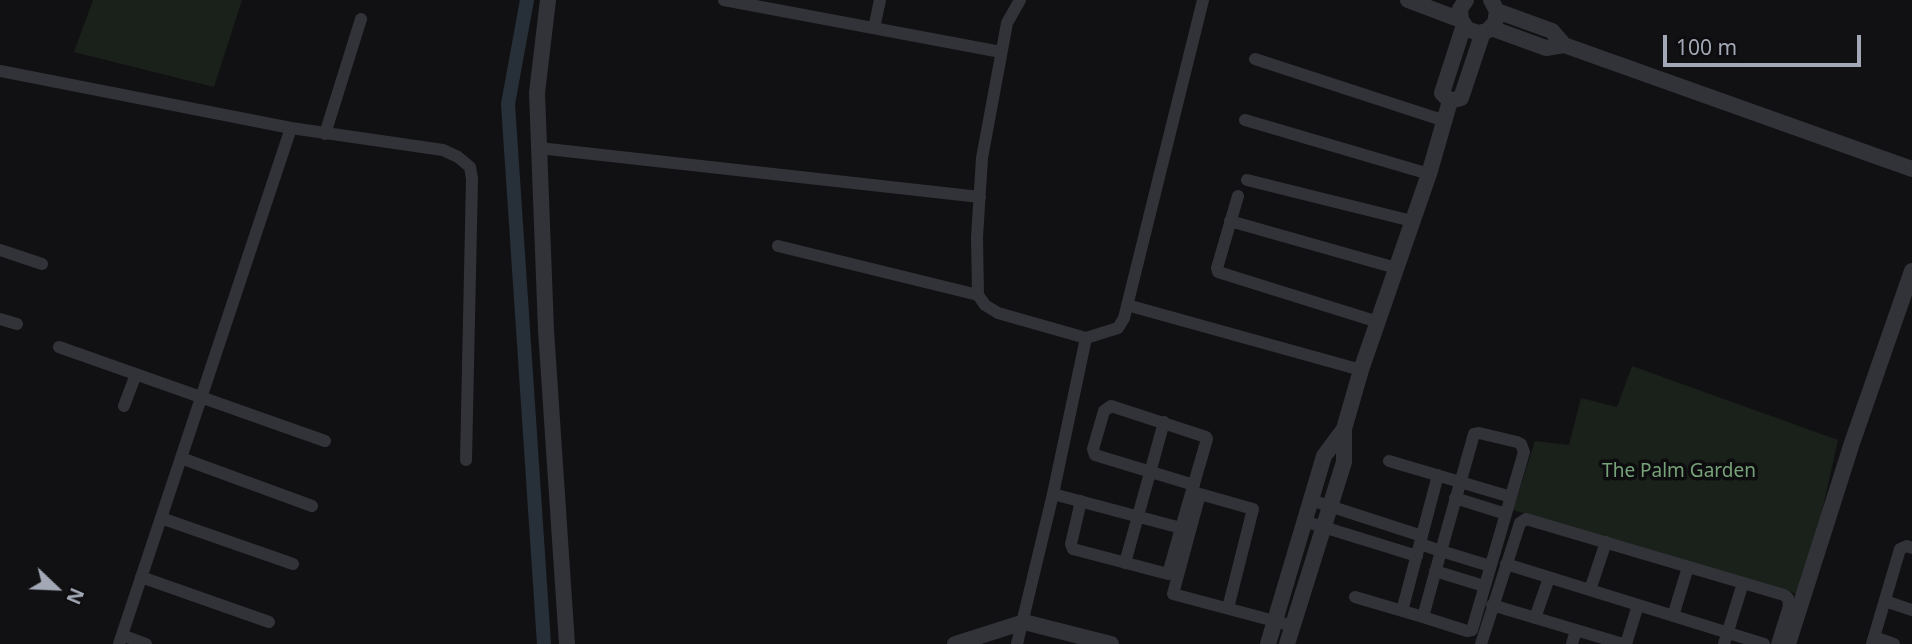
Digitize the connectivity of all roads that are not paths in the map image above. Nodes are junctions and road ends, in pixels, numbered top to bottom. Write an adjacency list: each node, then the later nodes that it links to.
1 (548, 0): 22 (street)
2 (724, 0): 11 (street)
3 (880, 0): 11 (street)
4 (1020, 0): 14 (street)
5 (1203, 0): 36 (street)
6 (1408, 0): 10 (street)
7 (1466, 0): 10 (street)
8 (1493, 3): 12 (street); 13 (street)
9 (361, 19): 21 (street)
10 (1462, 23): 12 (street); 17 (street)
11 (874, 28): 14 (street)
12 (1487, 30): 13 (street); 17 (street)
13 (1564, 46): 23 (street)
14 (1001, 52): 27 (street)
15 (1255, 60): 19 (street)
16 (0, 71): 20 (street)
17 (1450, 102): 19 (street)
18 (1245, 120): 24 (street)
19 (1445, 121): 24 (street)
20 (291, 128): 21 (street); 44 (street)
21 (325, 134): 50 (street)
22 (539, 148): 27 (street); 105 (street)
23 (1912, 169)
24 (1429, 174): 29 (street)
25 (1247, 180): 29 (street)
26 (1238, 196): 28 (street)
27 (980, 197): 35 (street)
28 (1230, 221): 33 (street); 38 (street)
29 (1412, 221): 33 (street)
30 (778, 246): 35 (street)
31 (0, 250): 32 (street)
32 (42, 264)
33 (1396, 268): 38 (street)
34 (1912, 271): 116 (street)
35 (978, 295): 40 (street)
36 (1127, 305): 40 (street); 42 (street)
37 (0, 318): 39 (street)
38 (1378, 322): 42 (street)
39 (17, 324)
40 (1086, 338): 56 (street)
41 (59, 347): 43 (street)
42 (1361, 370): 47 (street)
43 (136, 374): 44 (street); 45 (street)
44 (201, 398): 48 (street); 49 (street)
45 (124, 406)
46 (1164, 422): 52 (street); 52 (street); 55 (street)
47 (1344, 429): 59 (street); 62 (street)
48 (325, 441)
49 (181, 458): 61 (street); 65 (street)
50 (466, 460)
51 (1389, 461): 53 (street)
52 (1150, 471): 55 (street); 64 (street)
53 (1438, 475): 54 (street); 72 (street)
54 (1460, 481): 57 (street); 57 (street); 58 (street)
55 (1194, 485): 69 (street)
56 (1053, 494): 60 (street); 98 (street)
57 (1511, 497): 63 (street)
58 (1455, 498): 63 (street); 74 (street)
59 (1311, 500): 62 (street); 66 (street)
60 (1081, 502): 64 (street); 75 (street)
61 (312, 506)
62 (1330, 506): 67 (street); 68 (street)
63 (1506, 514): 78 (street)
64 (1138, 516): 69 (street); 75 (street)
65 (161, 517): 76 (street); 81 (street)
66 (1304, 521): 68 (street); 96 (street)
67 (1377, 522): 70 (street); 72 (street)
68 (1324, 527): 70 (street); 99 (street)
69 (1181, 528): 75 (street)
70 (1371, 542): 72 (street)
71 (1606, 542): 77 (street); 79 (street); 85 (street)
72 (1420, 545): 74 (street); 92 (street)
73 (1912, 548): 87 (street)
74 (1441, 551): 78 (street); 80 (street)
75 (1125, 563)
76 (293, 564)
77 (1506, 564): 82 (street); 88 (street)
78 (1490, 566): 84 (street)
79 (1688, 567): 83 (street); 93 (street)
80 (1435, 571): 84 (street); 94 (street)
81 (141, 577): 97 (street); 102 (street)
82 (1549, 578): 85 (street); 95 (street)
83 (1743, 583): 101 (street); 115 (street)
84 (1484, 586): 94 (street)
85 (1590, 590): 89 (street)
86 (1354, 597): 92 (street)
87 (1885, 601): 91 (street); 103 (street)
88 (1492, 605): 95 (street); 111 (street)
89 (1638, 606): 93 (street); 113 (street)
90 (1228, 608): 90 (street); 96 (street)
91 (1912, 610)
92 (1402, 611): 94 (street)
93 (1673, 616): 101 (street)
94 (1423, 617)
95 (1535, 618): 100 (street)
96 (1275, 620): 99 (street); 109 (street)
97 (269, 622)
98 (1024, 622): 106 (street); 107 (street); 108 (street)
99 (1293, 626): 110 (street)
100 (1576, 630): 112 (street); 113 (street)
101 (1725, 639): 114 (street)
102 (120, 640): 104 (street)
103 (1873, 641): 117 (street)
104 (146, 644)
105 (567, 644)
106 (955, 644)
107 (1017, 644)
108 (1111, 644)
109 (1268, 644)
110 (1287, 644)
111 (1481, 644)
112 (1572, 644)
113 (1625, 644)
114 (1763, 644)
115 (1777, 644)
116 (1788, 644)
117 (1894, 644)

